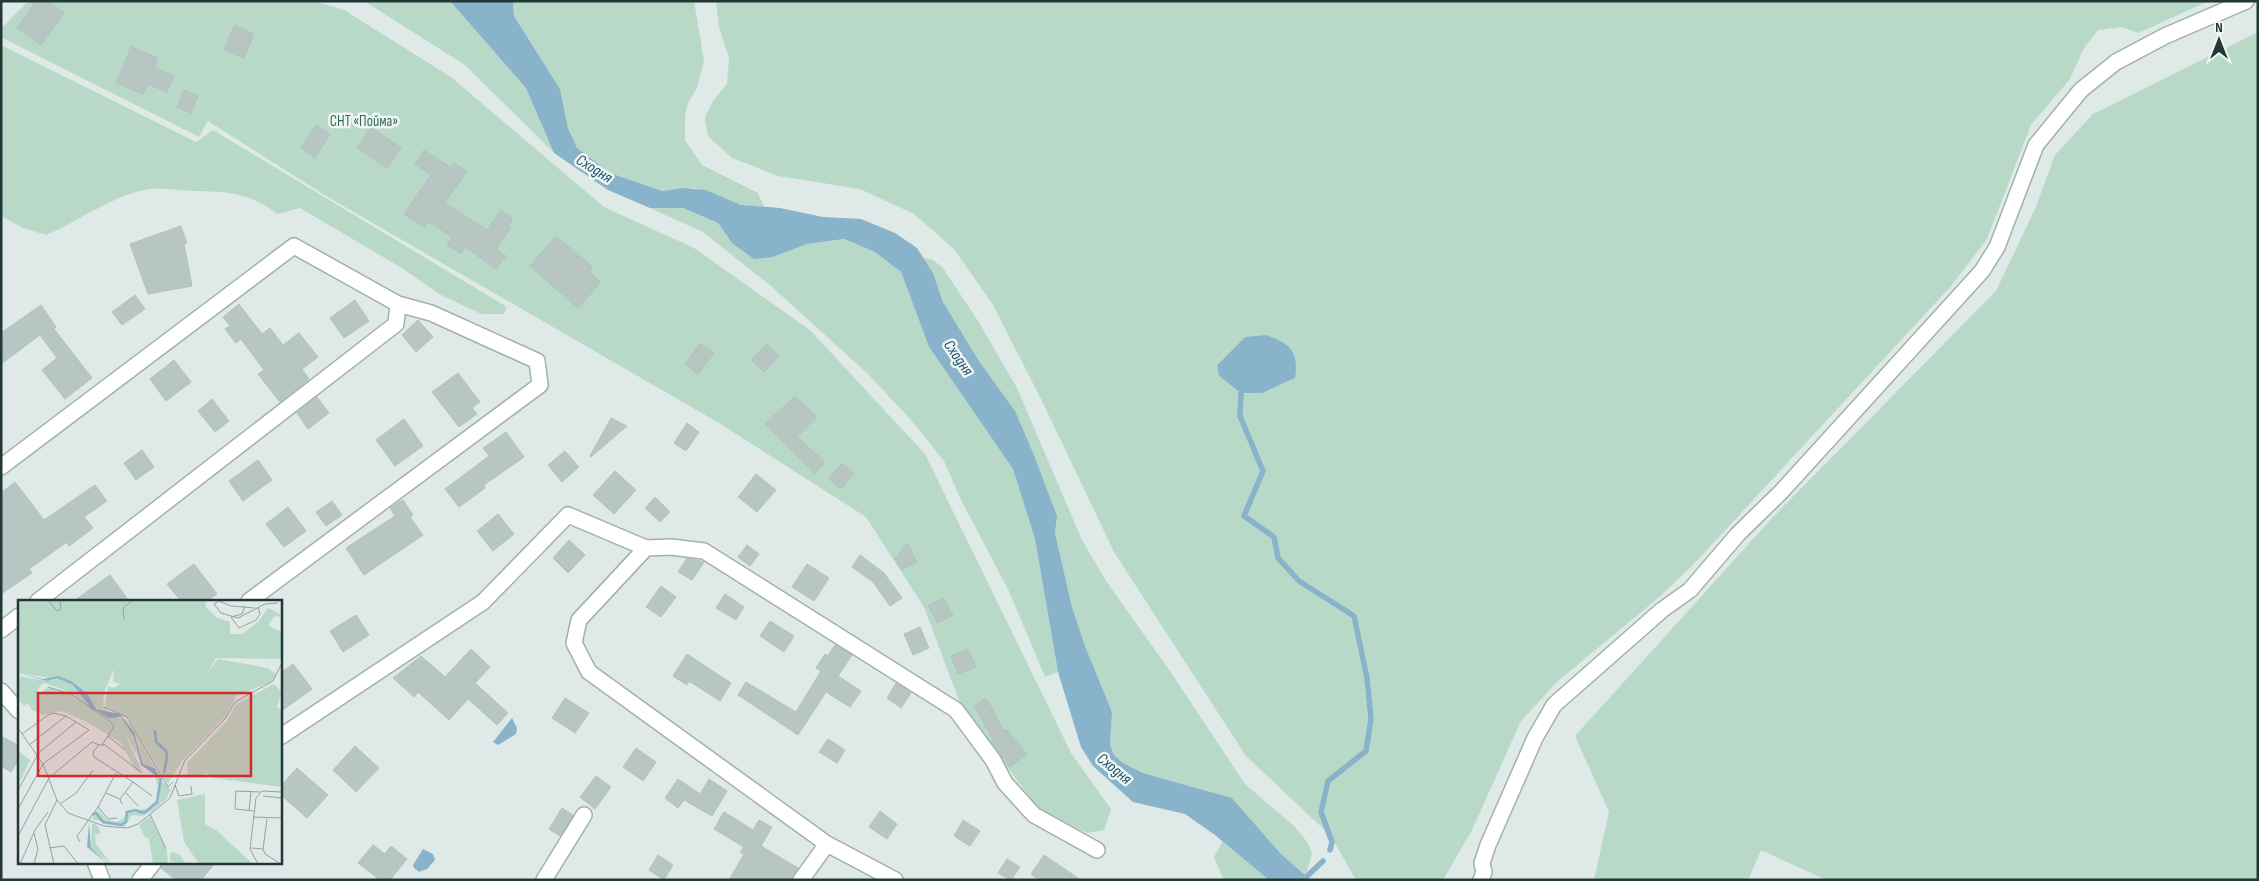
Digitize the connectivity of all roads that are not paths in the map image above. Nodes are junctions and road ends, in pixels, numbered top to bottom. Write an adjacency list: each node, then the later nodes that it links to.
1 (2246, 1): 22 (street)
2 (398, 304): 3 (street); 5 (street); 6 (street)
3 (1, 467)
4 (646, 548): 11 (street); 13 (street); 14 (street)
5 (39, 600)
6 (250, 600)
7 (18, 617): 8 (street)
8 (1, 630)
9 (1, 691): 10 (street)
10 (18, 710)
11 (281, 736)
12 (584, 815): 19 (street)
13 (827, 844): 20 (street); 21 (street)
14 (1097, 850)
15 (96, 864): 17 (street)
16 (152, 864): 18 (street)
17 (102, 880)
18 (140, 880)
19 (544, 880)
20 (801, 880)
21 (895, 880)
22 (1481, 880)

